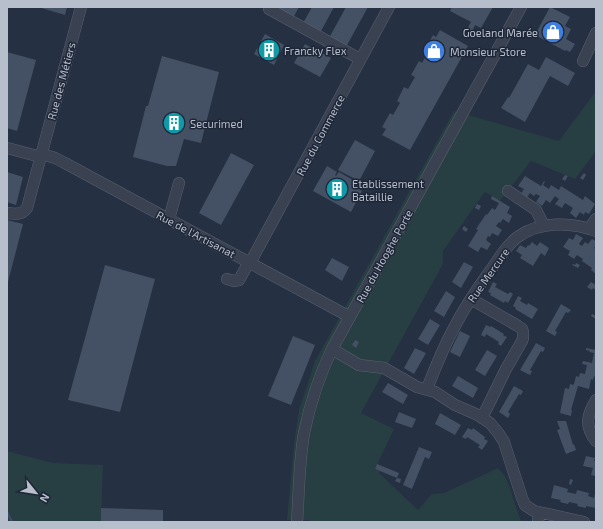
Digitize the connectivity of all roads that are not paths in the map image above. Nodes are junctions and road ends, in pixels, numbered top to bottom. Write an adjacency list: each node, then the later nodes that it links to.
1 (81, 7): 9 (street, Rue des Métiers)
2 (270, 7): 6 (street)
3 (389, 7): 6 (street, Rue du Commerce)
4 (521, 7): 20 (street, Rue du Hooghe Porte)
5 (596, 33): 7 (street)
6 (360, 59): 17 (street, Rue du Commerce)
7 (582, 60)
8 (7, 148): 9 (street, Rue de l'Artisanat)
9 (41, 156): 12 (street, Rue des Métiers); 13 (street, Rue de l'Artisanat)
10 (179, 182): 13 (street)
11 (508, 191): 15 (street)
12 (7, 213)
13 (169, 219): 17 (street, Rue de l'Artisanat)
14 (596, 219): 16 (street)
15 (544, 226): 16 (street, Rue Mercure); 19 (street, Rue Mercure)
16 (593, 230)
17 (250, 262): 18 (street, Rue du Commerce); 20 (street, Rue de l'Artisanat)
18 (227, 279)
19 (471, 298): 22 (street, Rue Mercure); 24 (street)
20 (350, 317): 21 (street, Rue du Hooghe Porte)
21 (332, 349): 22 (street); 27 (street, Rue du Hooghe Porte)
22 (427, 389): 24 (street)
23 (596, 400): 25 (street)
24 (482, 418): 26 (street)
25 (596, 441)
26 (538, 517): 28 (street)
27 (298, 522)
28 (584, 522)

